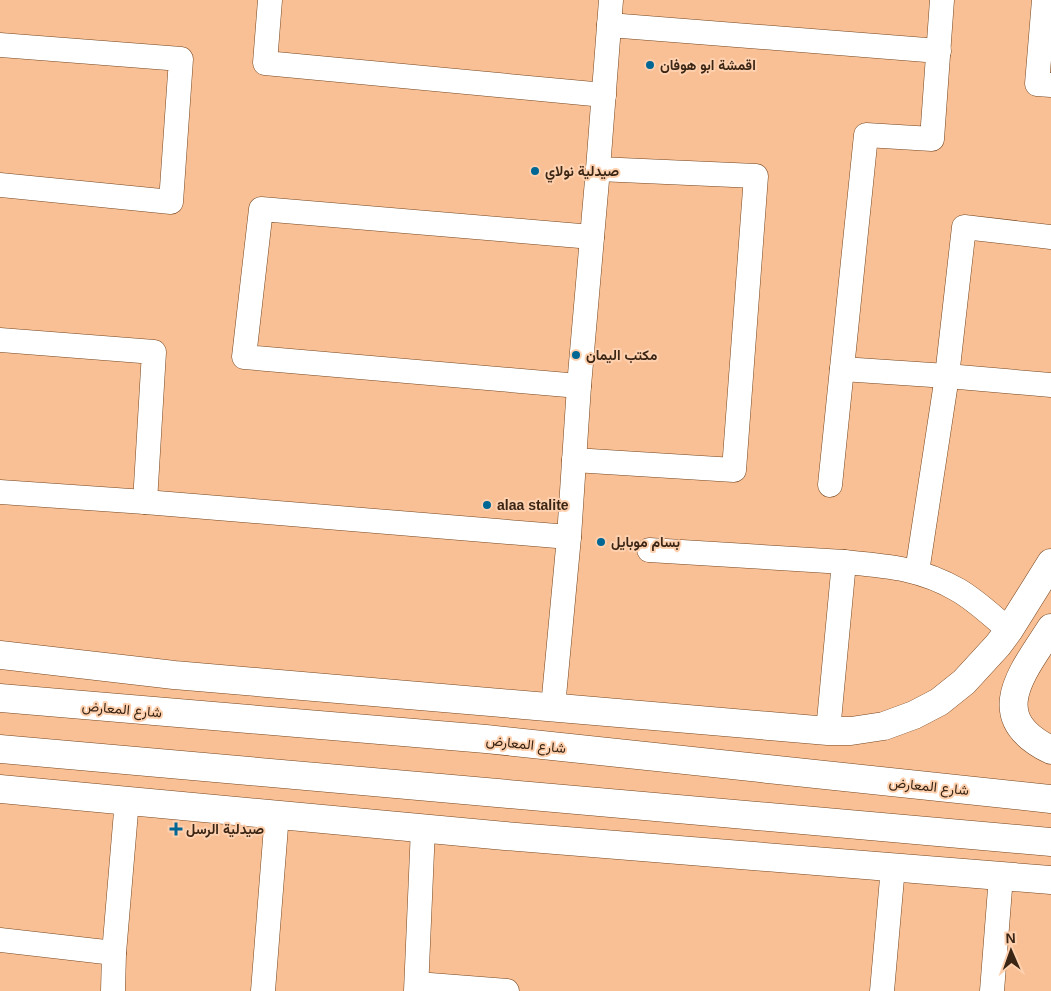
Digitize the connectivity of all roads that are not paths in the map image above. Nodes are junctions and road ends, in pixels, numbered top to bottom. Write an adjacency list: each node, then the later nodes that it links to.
1 (270, 0): 9 (street)
2 (611, 0): 5 (street)
3 (942, 0): 7 (street)
4 (1044, 0): 8 (street)
5 (609, 25): 7 (street); 9 (street)
6 (0, 45): 11 (street)
7 (939, 51): 15 (street)
8 (1051, 85)
9 (604, 95): 10 (street)
10 (598, 170): 12 (street); 19 (street)
11 (0, 185)
12 (592, 237): 18 (street); 18 (street)
13 (1051, 237): 16 (street)
14 (0, 340): 22 (street)
15 (842, 369): 16 (street); 20 (street)
16 (946, 376): 17 (street); 26 (street)
17 (1051, 385)
18 (578, 386): 19 (street)
19 (574, 460): 23 (street)
20 (830, 485)
21 (0, 492): 22 (street)
22 (145, 502): 23 (street)
23 (569, 537): 33 (street)
24 (649, 550): 25 (street)
25 (844, 562): 26 (street); 34 (street)
26 (917, 572): 29 (street)
27 (1047, 578): 29 (main road)
28 (1051, 628): 37 (main road)
29 (1010, 630): 34 (main road)
30 (0, 655): 32 (main road)
31 (0, 698): 35 (main road, شارع المعارض)
32 (488, 702): 33 (main road); 35 (main road)
33 (552, 707): 34 (main road)
34 (828, 730)
35 (486, 739): 40 (main road, شارع المعارض)
36 (0, 749): 39 (main road)
37 (1051, 750)
38 (0, 788): 41 (main road)
39 (507, 794): 44 (main road); 45 (main road)
40 (1051, 799)
41 (128, 800): 42 (main road); 50 (street)
42 (277, 814): 43 (main road); 53 (street)
43 (423, 828): 44 (main road); 51 (street)
44 (505, 836): 46 (main road)
45 (1051, 842)
46 (893, 867): 47 (main road); 55 (street)
47 (1001, 876): 48 (main road); 56 (street)
48 (1051, 880)
49 (0, 940): 50 (street)
50 (114, 953): 52 (street)
51 (417, 987): 54 (street)
52 (113, 991)
53 (263, 991)
54 (507, 991)
55 (882, 991)
56 (992, 991)

